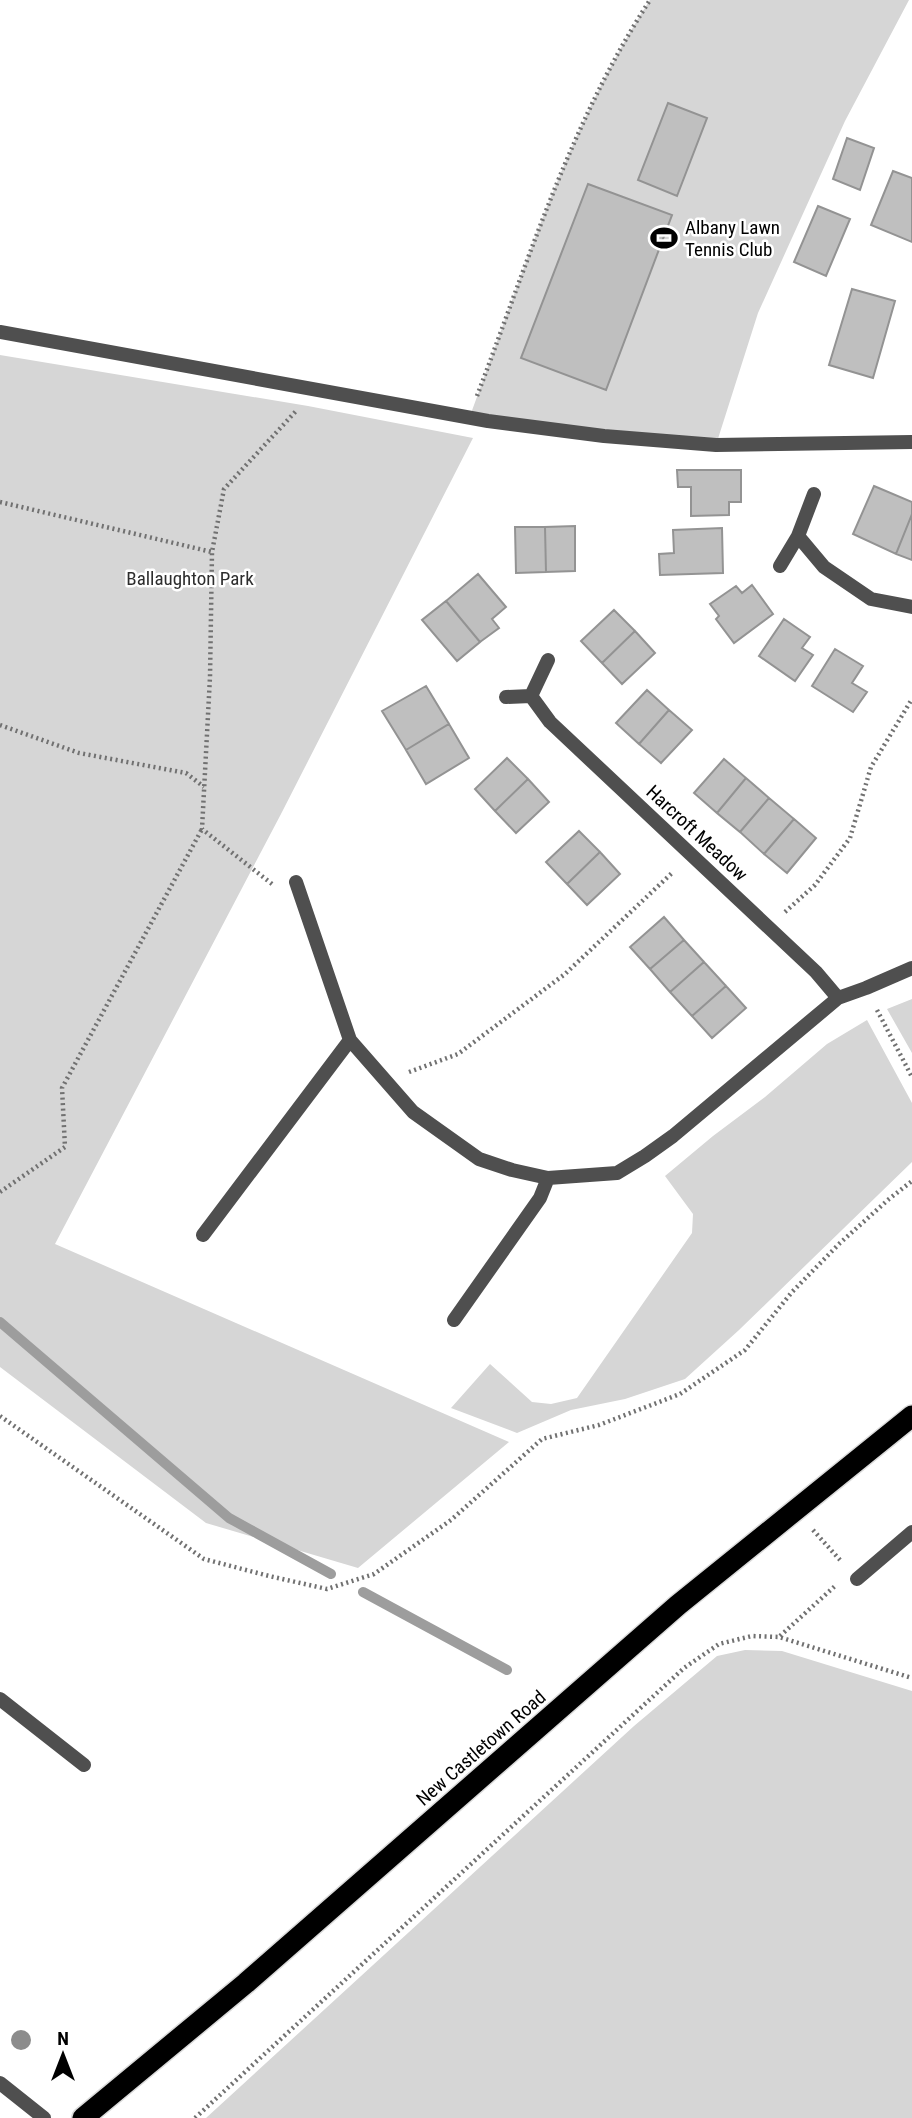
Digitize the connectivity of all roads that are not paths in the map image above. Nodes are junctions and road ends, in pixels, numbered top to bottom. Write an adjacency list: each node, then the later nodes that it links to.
1 (0, 332): 2 (street)
2 (912, 442)
3 (814, 494): 4 (street)
4 (798, 536): 5 (street); 6 (street)
5 (780, 566)
6 (912, 607)
7 (548, 660): 8 (street)
8 (531, 696): 9 (street); 12 (street, Harcroft Meadow)
9 (506, 697)
10 (296, 882): 13 (street)
11 (912, 968): 12 (street)
12 (838, 998): 14 (street)
13 (350, 1040): 14 (street); 15 (street)
14 (548, 1178): 16 (street)
15 (203, 1235)
16 (454, 1320)
17 (912, 1416): 24 (highway, New Castletown Road)
18 (912, 1532): 19 (street)
19 (858, 1579)
20 (0, 1699): 21 (street)
21 (84, 1766)
22 (0, 2082): 23 (street)
23 (44, 2118)
24 (83, 2118)

